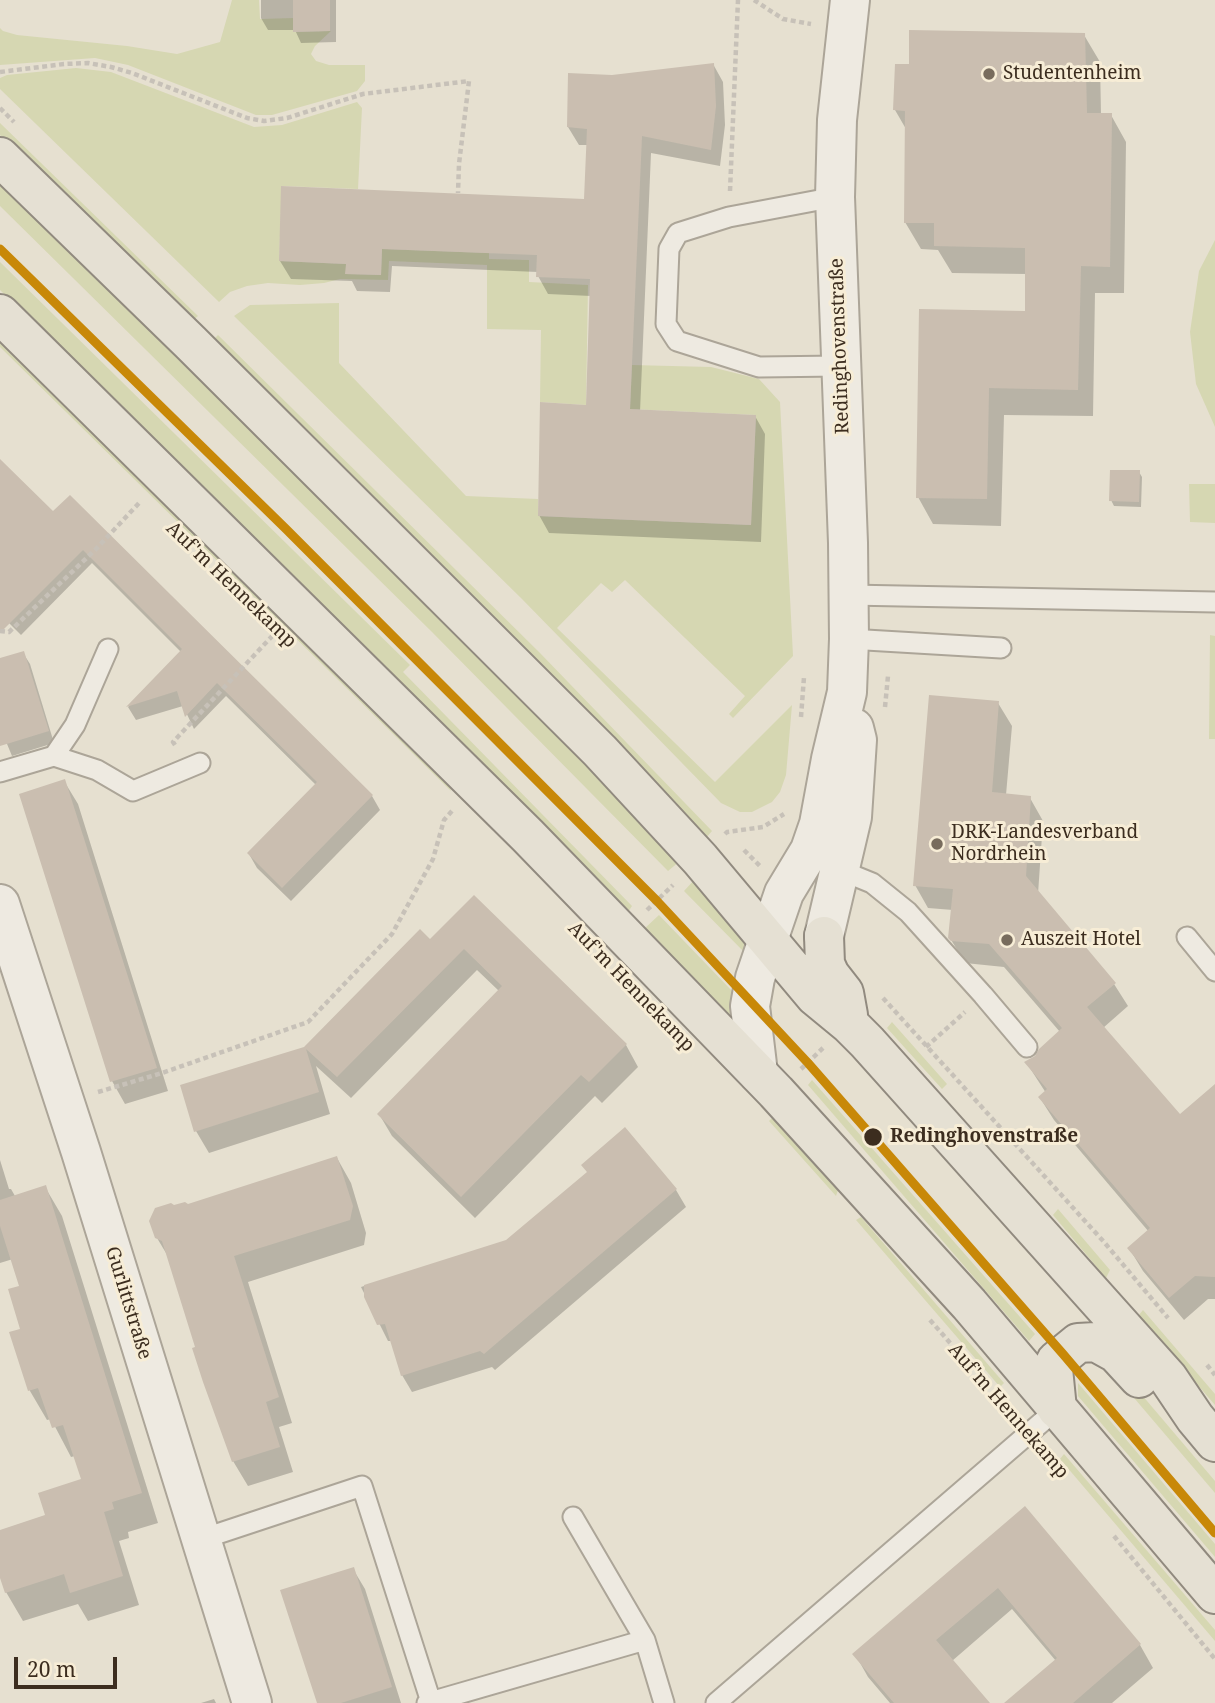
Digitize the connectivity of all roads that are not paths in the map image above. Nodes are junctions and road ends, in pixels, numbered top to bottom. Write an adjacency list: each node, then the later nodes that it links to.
1 (848, 15): 3 (street, Redinghovenstraße)
2 (0, 157): 16 (main road, Auf'm Hennekamp)
3 (835, 197): 5 (street, Redinghovenstraße); 5 (lane)
4 (0, 314): 25 (main road, Auf'm Hennekamp)
5 (840, 366): 6 (street, Redinghovenstraße)
6 (849, 595): 7 (lane); 8 (street, Redinghovenstraße)
7 (1215, 602)
8 (849, 639): 9 (lane); 11 (street, Redinghovenstraße)
9 (1001, 648)
10 (108, 649): 12 (lane)
11 (847, 692): 15 (street, Redinghovenstraße); 17 (street, Redinghovenstraße)
12 (54, 756): 13 (lane); 14 (lane)
13 (193, 766)
14 (0, 772)
15 (840, 870): 19 (street, Redinghovenstraße); 24 (lane)
16 (723, 887): 17 (street); 21 (main road, Auf'm Hennekamp)
17 (785, 893): 21 (street, Redinghovenstraße)
18 (0, 904): 29 (street, Gurlittstraße)
19 (824, 936): 23 (main road)
20 (1186, 937): 22 (lane)
21 (768, 941): 23 (main road, Auf'm Hennekamp); 25 (street, Redinghovenstraße)
22 (1215, 971)
23 (838, 1035): 27 (main road, Auf'm Hennekamp)
24 (1027, 1047)
25 (758, 1073): 26 (main road, Auf'm Hennekamp)
26 (1057, 1409): 27 (main road, Auf'm Hennekamp); 30 (main road, Auf'm Hennekamp); 35 (lane)
27 (1205, 1430)
28 (573, 1517): 31 (lane)
29 (202, 1539): 32 (lane); 33 (street, Gurlittstraße)
30 (1215, 1594)
31 (645, 1640): 32 (lane); 34 (lane)
32 (429, 1702)
33 (252, 1703)
34 (664, 1703)
35 (716, 1703)

